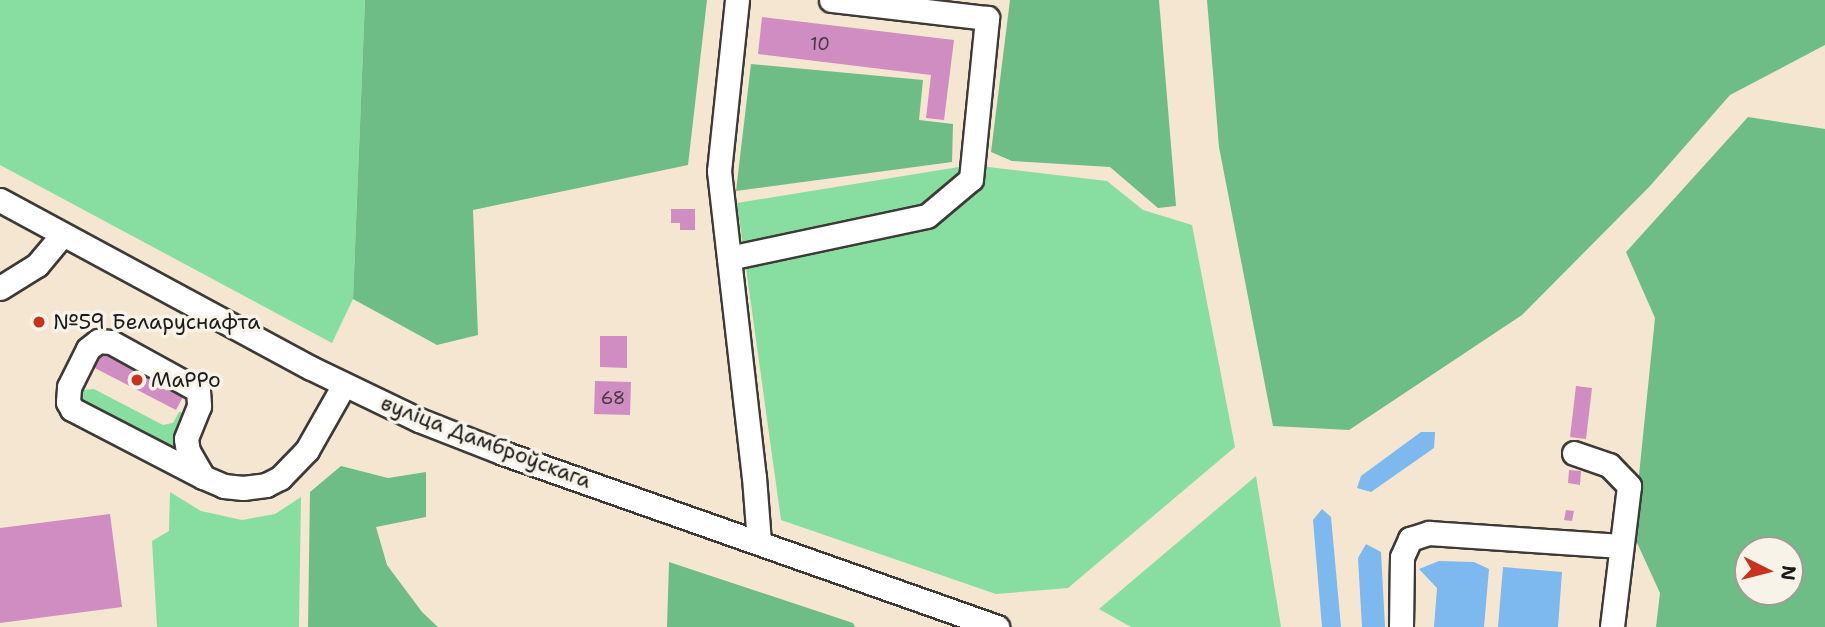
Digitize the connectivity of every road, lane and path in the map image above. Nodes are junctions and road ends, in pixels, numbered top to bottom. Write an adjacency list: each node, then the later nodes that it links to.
1 (737, 0): 5 (street)
2 (831, 0): 5 (street)
3 (0, 200): 4 (street, вуліца Дамброўскага)
4 (62, 235): 6 (street); 7 (street, вуліца Дамброўскага)
5 (729, 258): 10 (street)
6 (1, 286)
7 (344, 385): 9 (street); 10 (street, вуліца Дамброўскага)
8 (1574, 453): 11 (street)
9 (203, 477): 9 (street)
10 (759, 542): 12 (street, вуліца Дамброўскага)
11 (1621, 546): 14 (street); 15 (street)
12 (933, 617): 13 (street, вуліца Дамброўскага)
13 (997, 627)
14 (1401, 627)
15 (1612, 627)

